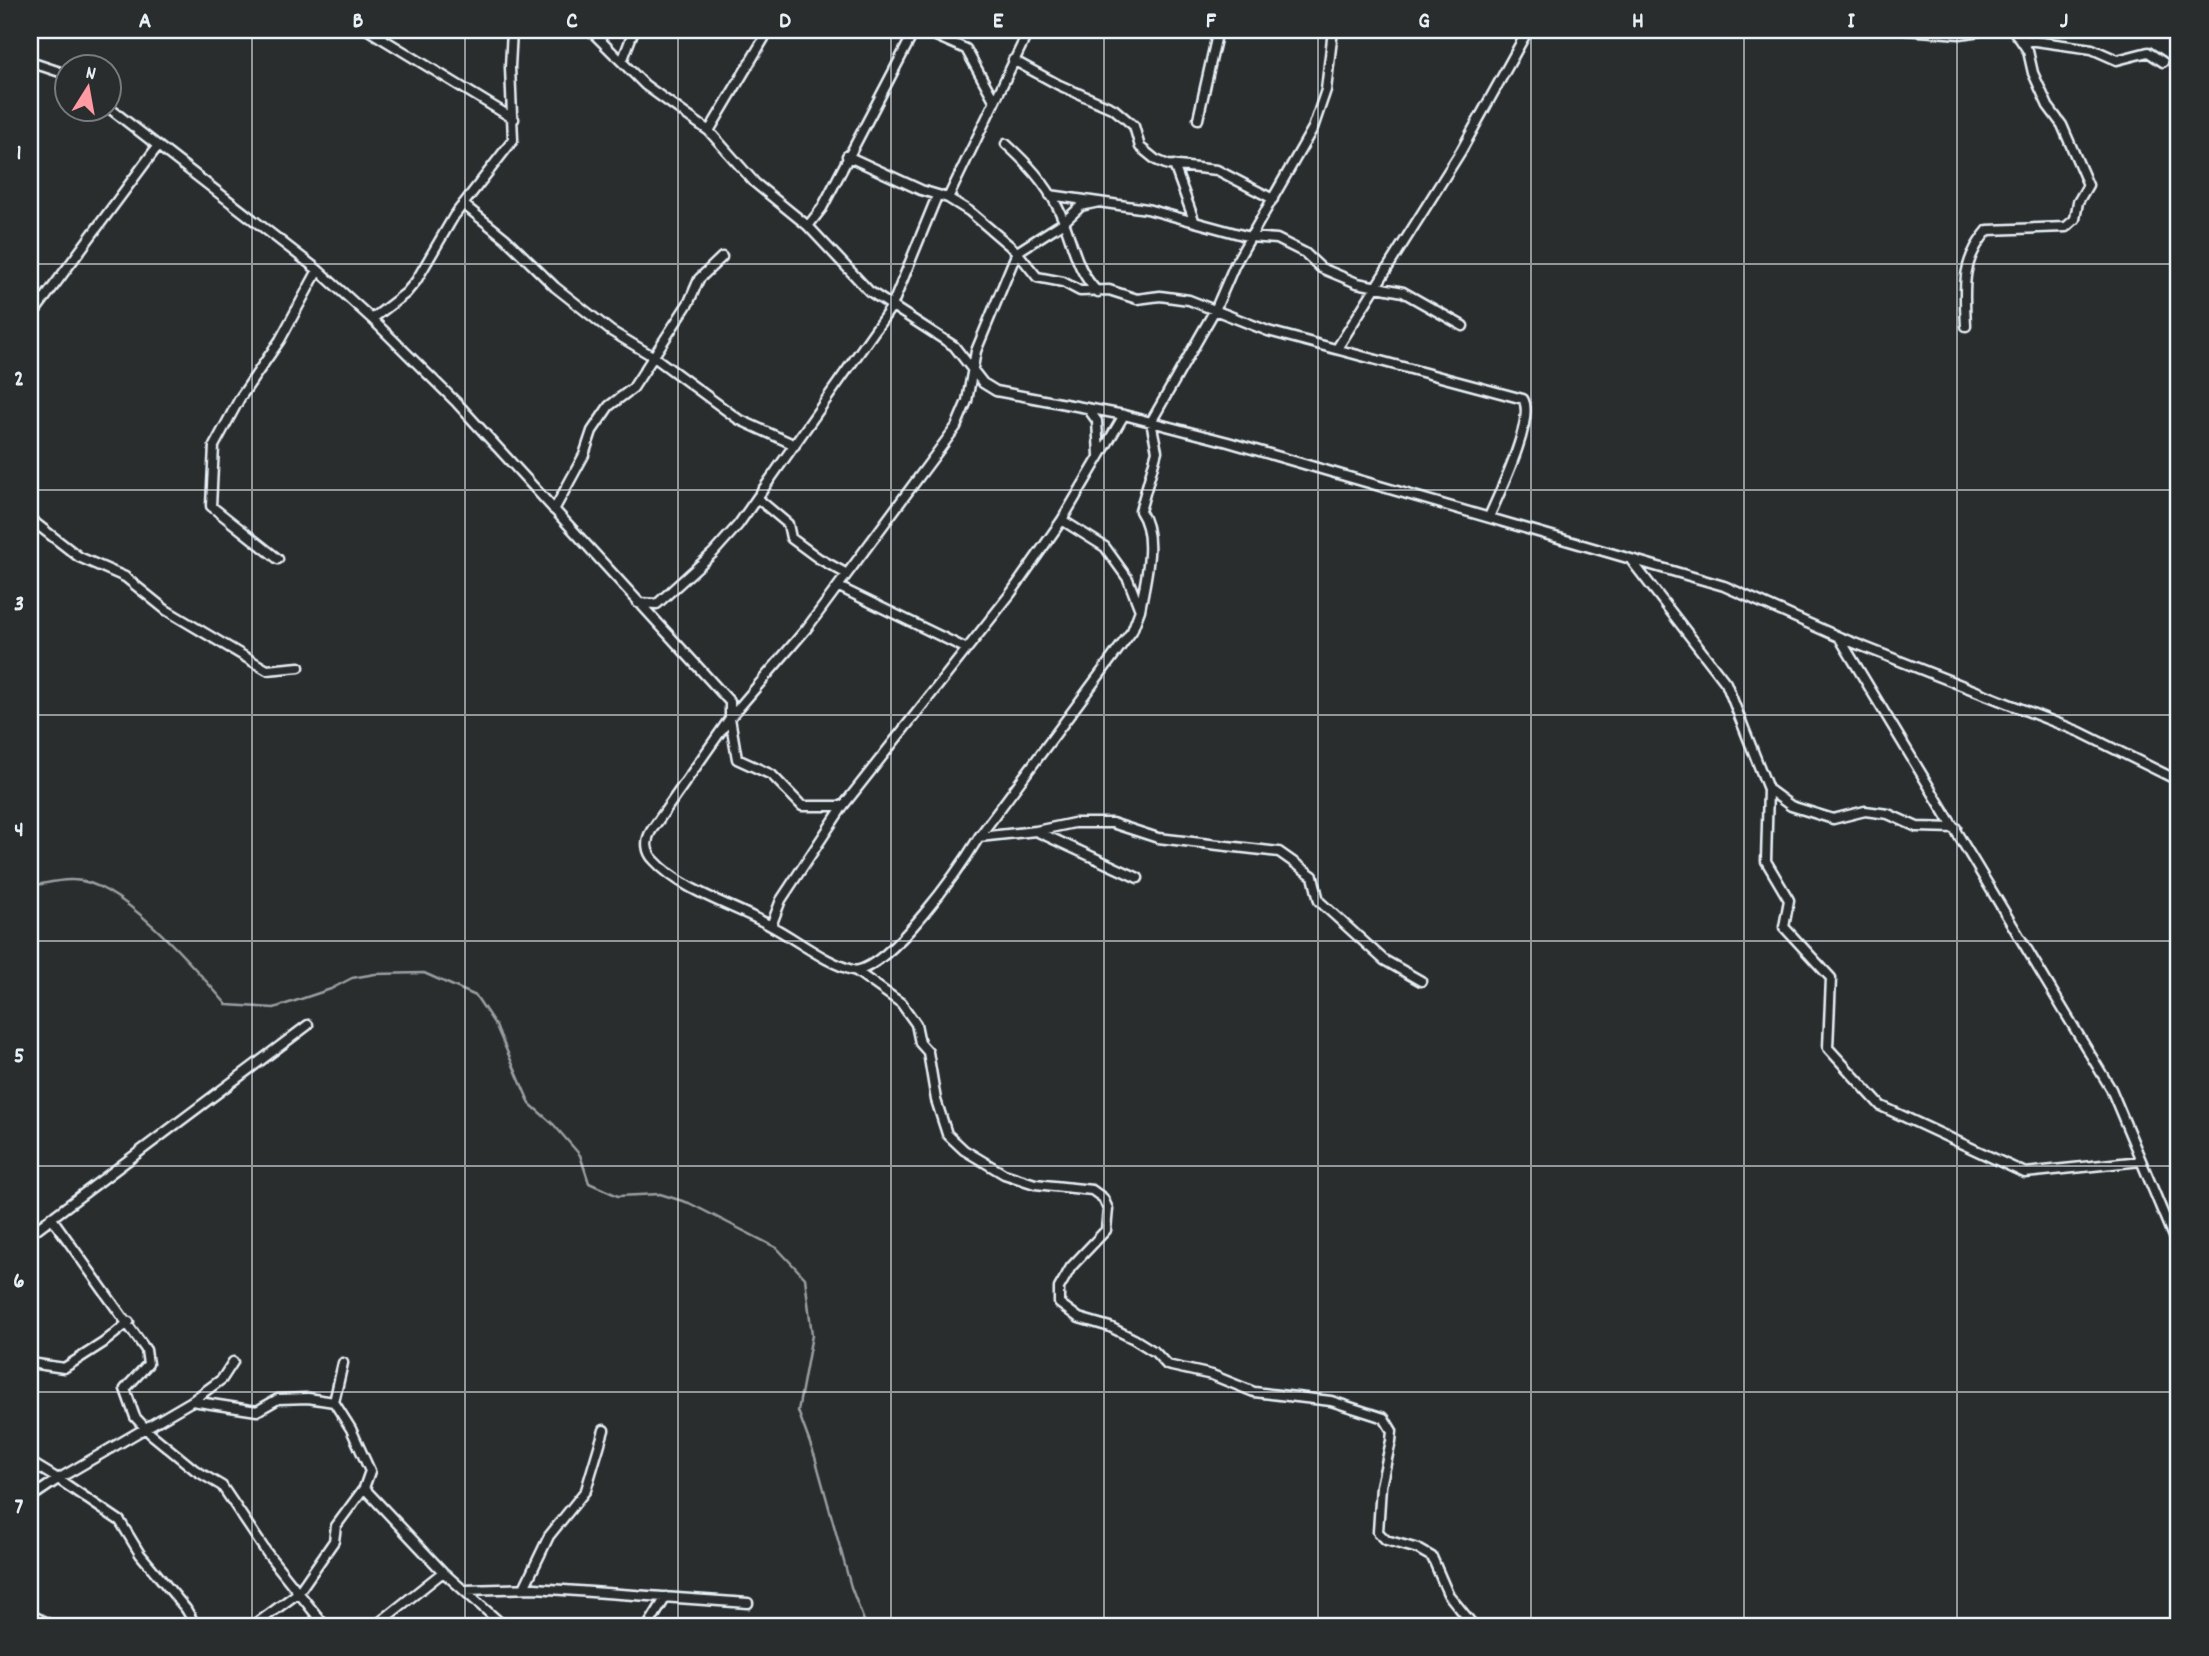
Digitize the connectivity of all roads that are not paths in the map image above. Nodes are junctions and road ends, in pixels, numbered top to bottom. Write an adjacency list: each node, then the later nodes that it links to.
1 (368, 30): 23 (street)
2 (512, 30): 23 (street)
3 (590, 30): 16 (street)
4 (635, 30): 16 (street)
5 (769, 30): 25 (street)
6 (915, 30): 28 (street)
7 (922, 30): 21 (street)
8 (1029, 30): 17 (street)
9 (1219, 30): 24 (street)
10 (1333, 30): 33 (street)
11 (1528, 30): 43 (street)
12 (1906, 30): 13 (street)
13 (1986, 30)
14 (2013, 30): 15 (street)
15 (2020, 39): 19 (street); 50 (street)
16 (623, 59): 25 (street)
17 (1013, 60): 21 (street); 29 (street)
18 (30, 62): 20 (street)
19 (2163, 62)
20 (52, 69)
21 (994, 100): 32 (street)
22 (122, 118): 27 (street)
23 (514, 119): 35 (street)
24 (1198, 119)
25 (709, 131): 38 (street)
26 (1006, 144): 30 (street)
27 (157, 147): 42 (street); 47 (street)
28 (848, 156): 31 (street); 38 (street)
29 (1174, 165): 33 (street); 36 (street)
30 (1051, 195): 34 (street); 37 (street)
31 (937, 196): 32 (street); 45 (street)
32 (948, 198): 40 (street)
33 (1273, 200): 39 (street)
34 (1099, 202): 36 (street); 37 (street)
35 (463, 205): 48 (street); 52 (street)
36 (1194, 220): 39 (street)
37 (1064, 222): 40 (street); 44 (street)
38 (808, 226): 45 (street)
39 (1250, 237): 43 (street); 46 (street)
40 (1017, 252): 44 (street); 53 (street)
41 (722, 257): 52 (street)
42 (318, 270): 48 (street); 64 (street)
43 (1376, 287): 49 (street); 51 (street)
44 (1098, 292): 46 (street)
45 (892, 306): 53 (street); 57 (street)
46 (1216, 308): 51 (street); 56 (street)
47 (30, 318)
48 (372, 319): 60 (street)
49 (1463, 326)
50 (1966, 326)
51 (1338, 347): 61 (street)
52 (654, 357): 57 (street); 60 (street)
53 (972, 370): 54 (street); 66 (street)
54 (1089, 410): 55 (street); 58 (street)
55 (1124, 415): 56 (street); 58 (street)
56 (1151, 422): 61 (street); 69 (street)
57 (795, 445): 59 (street)
58 (1099, 455): 63 (street)
59 (757, 498): 66 (street); 68 (street)
60 (554, 510): 68 (street)
61 (1489, 517): 65 (street)
62 (30, 519): 72 (street)
63 (1062, 520): 69 (street); 71 (street)
64 (278, 559)
65 (1631, 560): 70 (street); 75 (street)
66 (847, 574): 67 (street)
67 (839, 587): 71 (street); 73 (street)
68 (638, 603): 73 (street)
69 (1140, 610): 79 (street)
70 (1839, 637): 74 (street); 77 (street)
71 (967, 649): 76 (street)
72 (299, 667)
73 (730, 718): 76 (street); 81 (street)
74 (2179, 781)
75 (1768, 789): 77 (street); 85 (street)
76 (843, 806): 81 (street)
77 (1956, 828): 85 (street)
78 (1036, 831): 79 (street); 80 (street); 83 (street)
79 (979, 837): 82 (street)
80 (1138, 878)
81 (771, 926): 82 (street)
82 (856, 971): 115 (street)
83 (1421, 981)
84 (308, 1025): 86 (street)
85 (2141, 1161): 88 (street)
86 (51, 1217): 87 (street); 89 (street)
87 (30, 1234)
88 (2179, 1251)
89 (129, 1322): 91 (street); 95 (street)
90 (233, 1362): 93 (street)
91 (30, 1363)
92 (343, 1363): 94 (street)
93 (192, 1401): 94 (street); 95 (street)
94 (334, 1402): 99 (street)
95 (146, 1428): 98 (street); 104 (street)
96 (604, 1430): 102 (street)
97 (30, 1462): 98 (street)
98 (58, 1479): 100 (street); 109 (street)
99 (364, 1488): 101 (street); 104 (street)
100 (30, 1498)
101 (443, 1572): 103 (street); 112 (street)
102 (524, 1588): 103 (street); 105 (street)
103 (465, 1590): 113 (street)
104 (298, 1593): 110 (street); 111 (street)
105 (666, 1597): 106 (street); 114 (street)
106 (748, 1603)
107 (30, 1614): 108 (street)
108 (52, 1626)
109 (196, 1626)
110 (253, 1626)
111 (325, 1626)
112 (374, 1626)
113 (504, 1626)
114 (648, 1626)
115 (1474, 1626)

